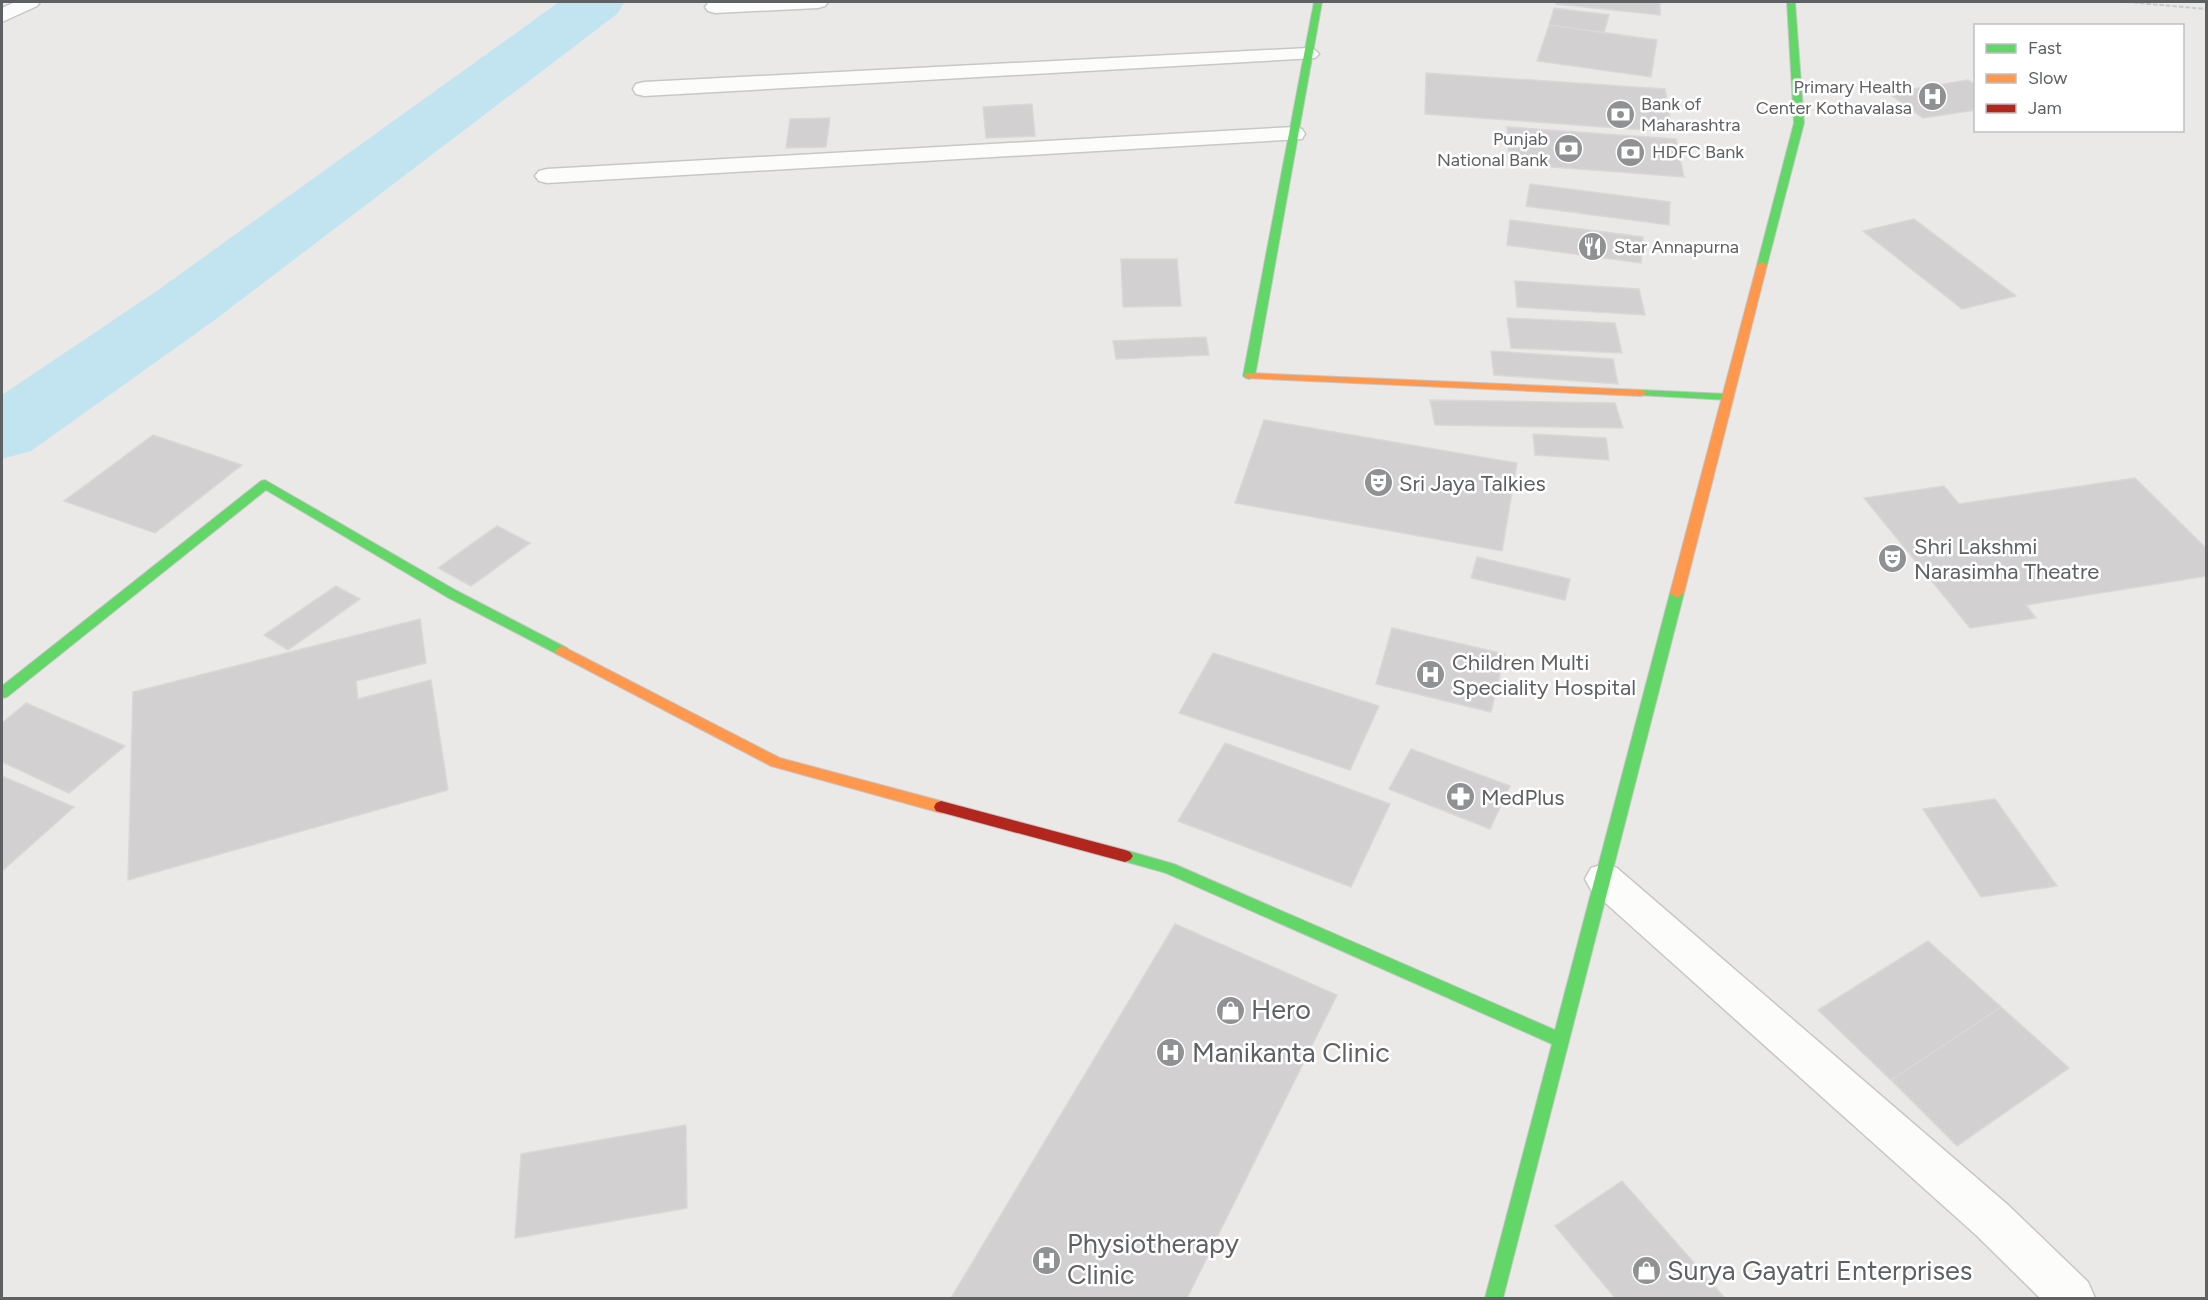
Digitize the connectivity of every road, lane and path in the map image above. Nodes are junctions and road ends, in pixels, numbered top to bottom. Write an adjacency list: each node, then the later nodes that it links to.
1 (30, 2): 8 (street)
2 (818, 2): 6 (street)
3 (1318, 2): 9 (street)
4 (1791, 2): 13 (street)
5 (2127, 2): 7 (path)
6 (715, 7)
7 (2206, 9)
8 (2, 16)
9 (1308, 54): 10 (street); 11 (street)
10 (644, 89)
11 (1294, 134): 12 (street); 13 (street)
12 (547, 176)
13 (1728, 397): 15 (street)
14 (2, 693): 16 (street)
15 (1604, 879): 16 (street); 18 (street)
16 (1561, 1040): 17 (street)
17 (1494, 1299)
18 (2072, 1299)

